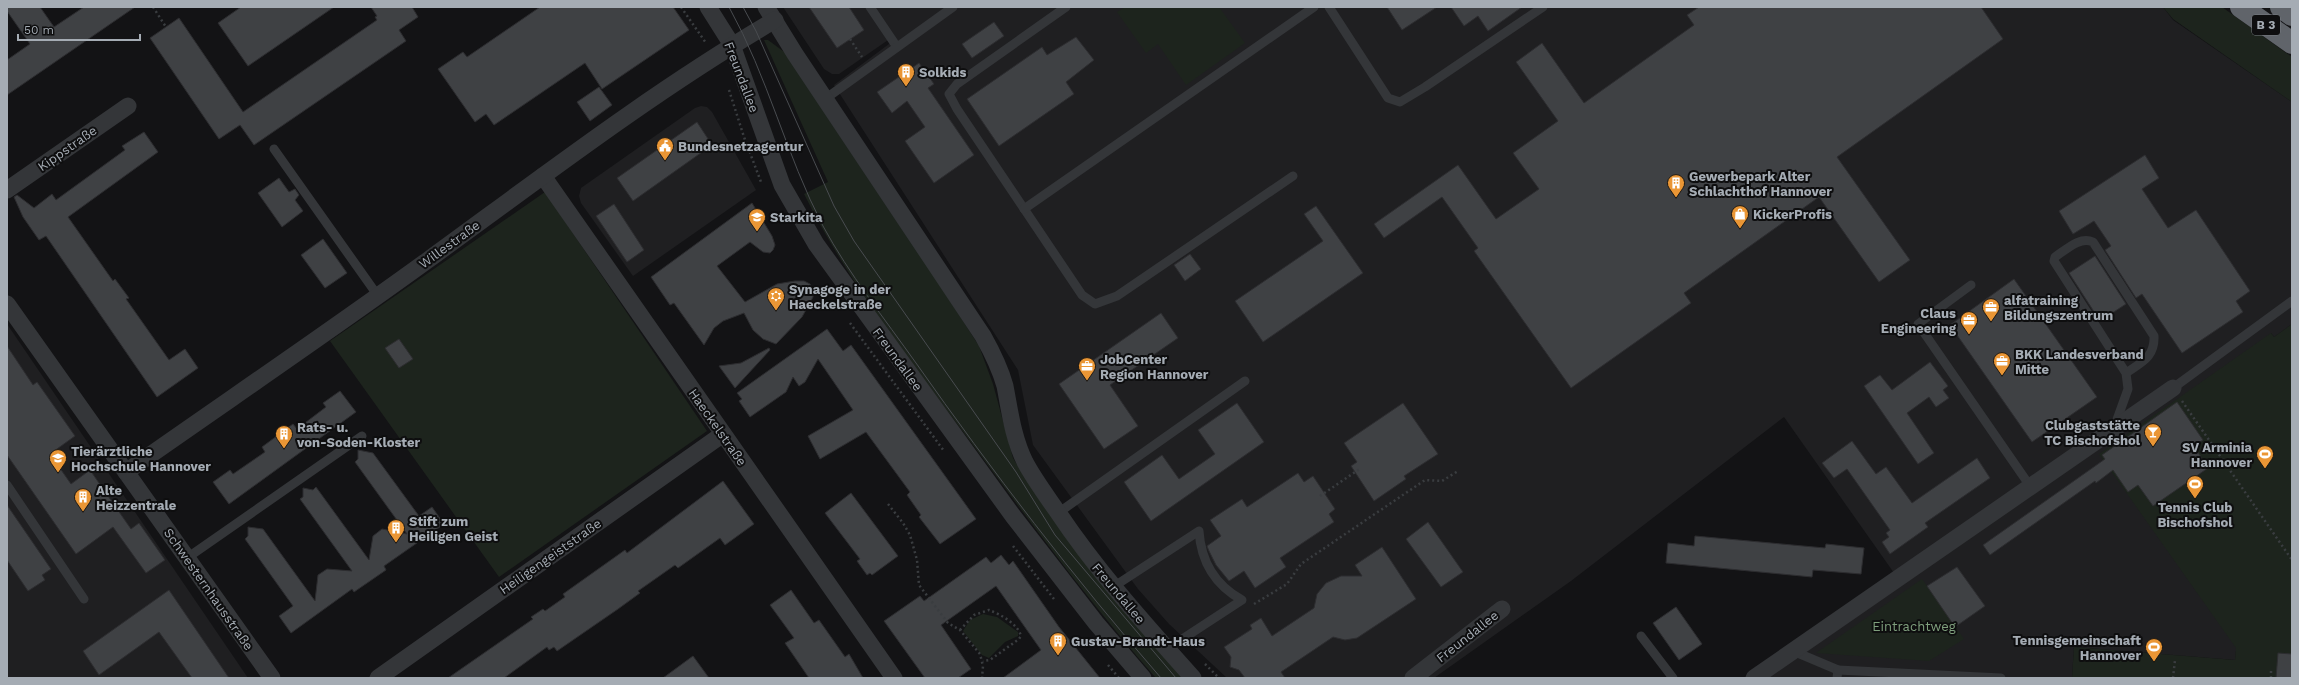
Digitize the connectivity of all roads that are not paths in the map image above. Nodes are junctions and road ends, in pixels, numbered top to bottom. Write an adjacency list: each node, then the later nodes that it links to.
1 (708, 7): 13 (street, Freundallee)
2 (870, 7): 14 (lane)
3 (953, 7): 14 (lane)
4 (1066, 7): 21 (lane)
5 (1314, 7): 21 (lane)
6 (1329, 7): 7 (lane)
7 (1543, 7)
8 (2241, 7): 12 (highway, B 3)
9 (2281, 7): 11 (highway, B 3)
10 (771, 14): 13 (street, Willestraße); 15 (street, Freundallee)
11 (2292, 15)
12 (2292, 43)
13 (732, 45): 18 (street, Willestraße); 47 (street, Freundallee)
14 (897, 47): 15 (lane)
15 (825, 99): 35 (street, Freundallee)
16 (128, 106): 20 (street, Kippstraße)
17 (274, 149): 23 (lane)
18 (543, 176): 23 (street, Willestraße); 30 (street, Haeckelstraße)
19 (1293, 176): 21 (lane)
20 (7, 190)
21 (1024, 209)
22 (1971, 285): 34 (lane)
23 (378, 296): 32 (street, Willestraße)
24 (2292, 301): 28 (lane)
25 (7, 304): 32 (street, Schwesternhausstraße)
26 (2126, 373): 26 (lane); 29 (lane)
27 (1245, 381): 35 (lane)
28 (2173, 388): 29 (street)
29 (2114, 428): 34 (street)
30 (723, 434): 45 (street, Heiligengeiststraße); 46 (street, Haeckelstraße)
31 (362, 436): 36 (lane)
32 (126, 472): 36 (street, Schwesternhausstraße)
33 (7, 485): 38 (lane)
34 (2030, 486): 42 (street)
35 (1058, 513): 37 (street, Freundallee)
36 (187, 558): 44 (street, Schwesternhausstraße)
37 (1113, 587): 41 (street, Freundallee); 41 (lane)
38 (84, 598)
39 (1502, 609): 49 (street, Freundallee)
40 (1641, 636): 50 (lane)
41 (1166, 648): 48 (street, Freundallee)
42 (1793, 651): 43 (lane); 51 (street)
43 (1838, 674): 52 (lane)
44 (272, 678)
45 (378, 678)
46 (894, 678)
47 (1143, 678)
48 (1193, 678)
49 (1413, 678)
50 (1673, 678)
51 (1754, 678)
52 (2001, 678)

